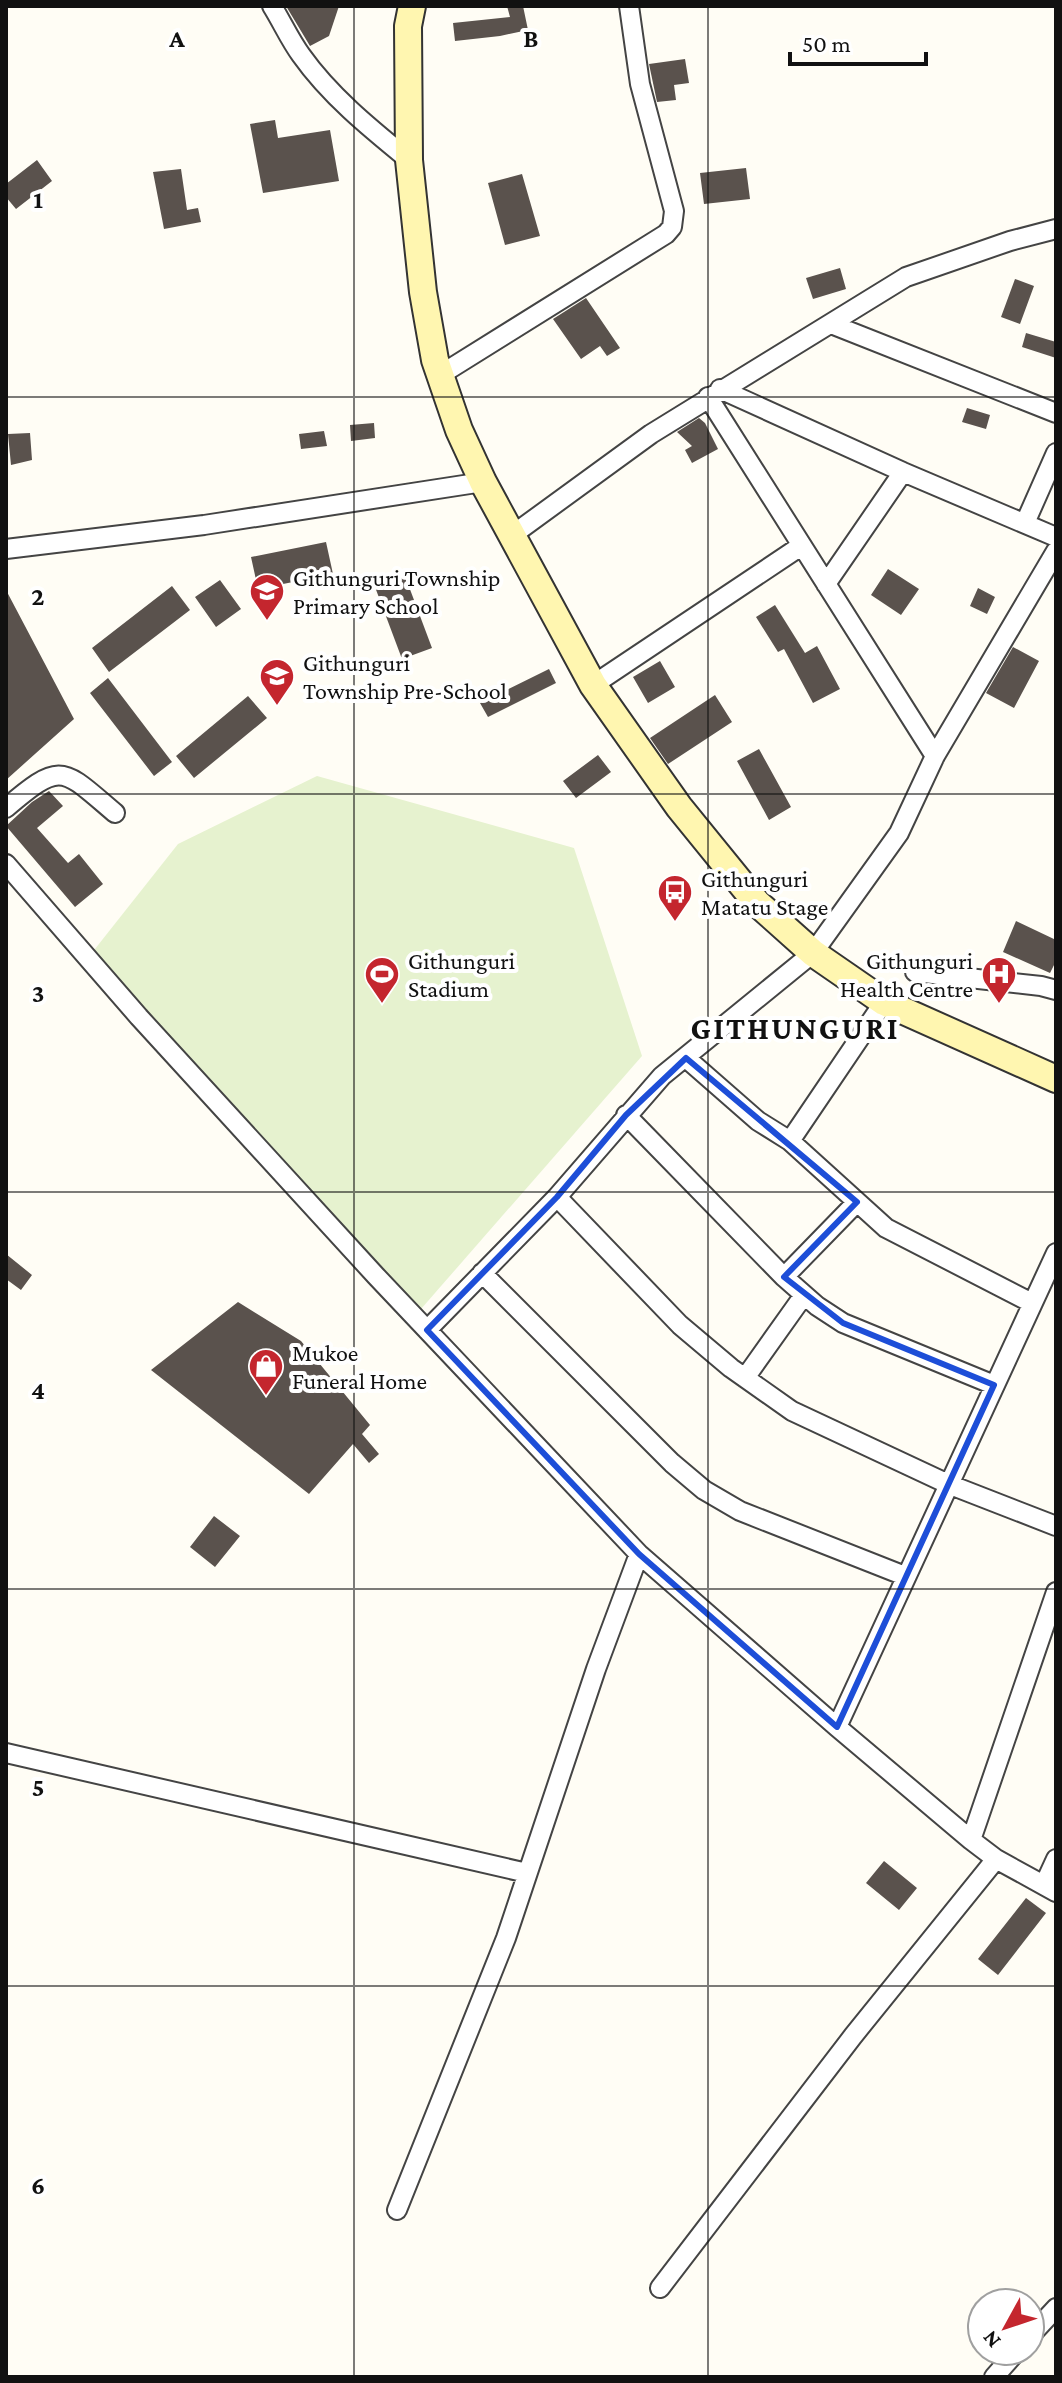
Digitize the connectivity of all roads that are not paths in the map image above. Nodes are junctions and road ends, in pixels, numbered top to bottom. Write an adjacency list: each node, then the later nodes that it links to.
1 (272, 6): 4 (street)
2 (412, 6): 4 (main road)
3 (629, 6): 7 (street)
4 (409, 160): 7 (main road)
5 (1056, 229): 6 (street)
6 (831, 324): 8 (street); 9 (street)
7 (440, 375): 12 (main road)
8 (714, 393): 11 (street); 14 (street); 16 (street)
9 (1056, 413)
10 (1056, 453): 13 (street)
11 (903, 472): 13 (street); 19 (street)
12 (483, 482): 14 (main road); 17 (street)
13 (1025, 523): 15 (street)
14 (511, 536): 20 (main road)
15 (1056, 537)
16 (801, 546): 19 (street); 20 (street)
17 (6, 549)
18 (1056, 551): 21 (street)
19 (826, 584): 21 (street)
20 (593, 685): 25 (main road)
21 (935, 756): 25 (street)
22 (6, 808): 23 (street)
23 (115, 813)
24 (6, 864): 40 (street)
25 (813, 953): 28 (main road); 29 (street)
26 (915, 972): 27 (street)
27 (1056, 990)
28 (884, 1002): 30 (main road); 32 (street)
29 (686, 1058): 31 (street); 32 (street)
30 (1056, 1079)
31 (626, 1115): 33 (street); 37 (street)
32 (790, 1141): 34 (street)
33 (557, 1197): 36 (street); 41 (street)
34 (857, 1202): 37 (street); 39 (street)
35 (1056, 1253): 39 (street)
36 (482, 1273): 40 (street); 46 (street)
37 (784, 1277): 38 (street)
38 (804, 1295): 41 (street); 42 (street)
39 (1032, 1303): 42 (street)
40 (427, 1330): 45 (street)
41 (745, 1378): 43 (street)
42 (994, 1385): 43 (street)
43 (948, 1484): 44 (street); 46 (street)
44 (1056, 1526)
45 (639, 1554): 48 (street); 53 (street)
46 (905, 1576): 48 (street)
47 (1056, 1592): 50 (street)
48 (837, 1727): 50 (street)
49 (6, 1753): 53 (street)
50 (971, 1840): 51 (street)
51 (996, 1859): 54 (street); 56 (street)
52 (1056, 1859): 54 (street)
53 (527, 1873): 55 (street)
54 (1050, 1889)
55 (397, 2210)
56 (660, 2288)

